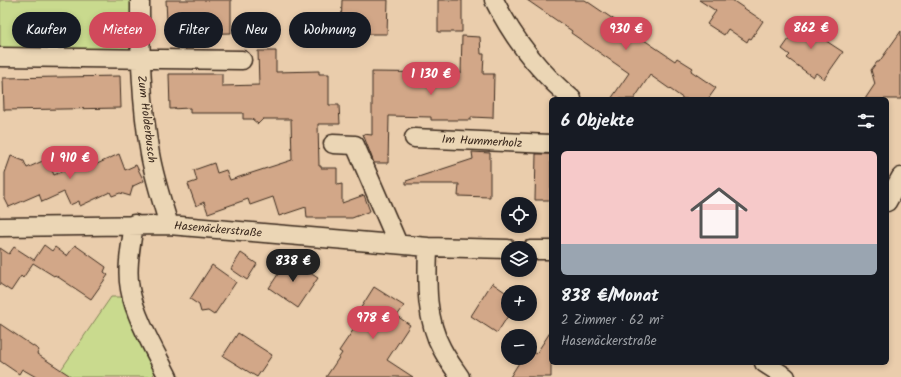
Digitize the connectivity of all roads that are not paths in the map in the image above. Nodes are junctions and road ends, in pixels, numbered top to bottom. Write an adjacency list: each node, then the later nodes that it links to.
1 (140, 0): 4 (street, Zum Holderbusch)
2 (494, 0): 6 (street)
3 (0, 57): 4 (street, Zum Holderbusch)
4 (140, 59): 5 (street, Zum Holderbusch); 15 (street, Zum Holderbusch)
5 (242, 60)
6 (570, 97)
7 (414, 138): 9 (street, Im Hummerholz)
8 (333, 144): 17 (street)
9 (549, 144)
10 (901, 178): 11 (street)
11 (889, 199)
12 (889, 202): 13 (street)
13 (901, 205)
14 (134, 224): 15 (street, Hasenäckerstraße); 16 (street, Hasenäckerstraße); 23 (street)
15 (169, 225): 17 (street, Hasenäckerstraße)
16 (0, 227)
17 (398, 244): 18 (street, Hasenäckerstraße)
18 (428, 247): 19 (street, Hasenäckerstraße); 24 (street)
19 (501, 249)
20 (537, 250): 21 (street)
21 (549, 250)
22 (767, 365): 25 (street)
23 (168, 377)
24 (460, 377)
25 (786, 377)

